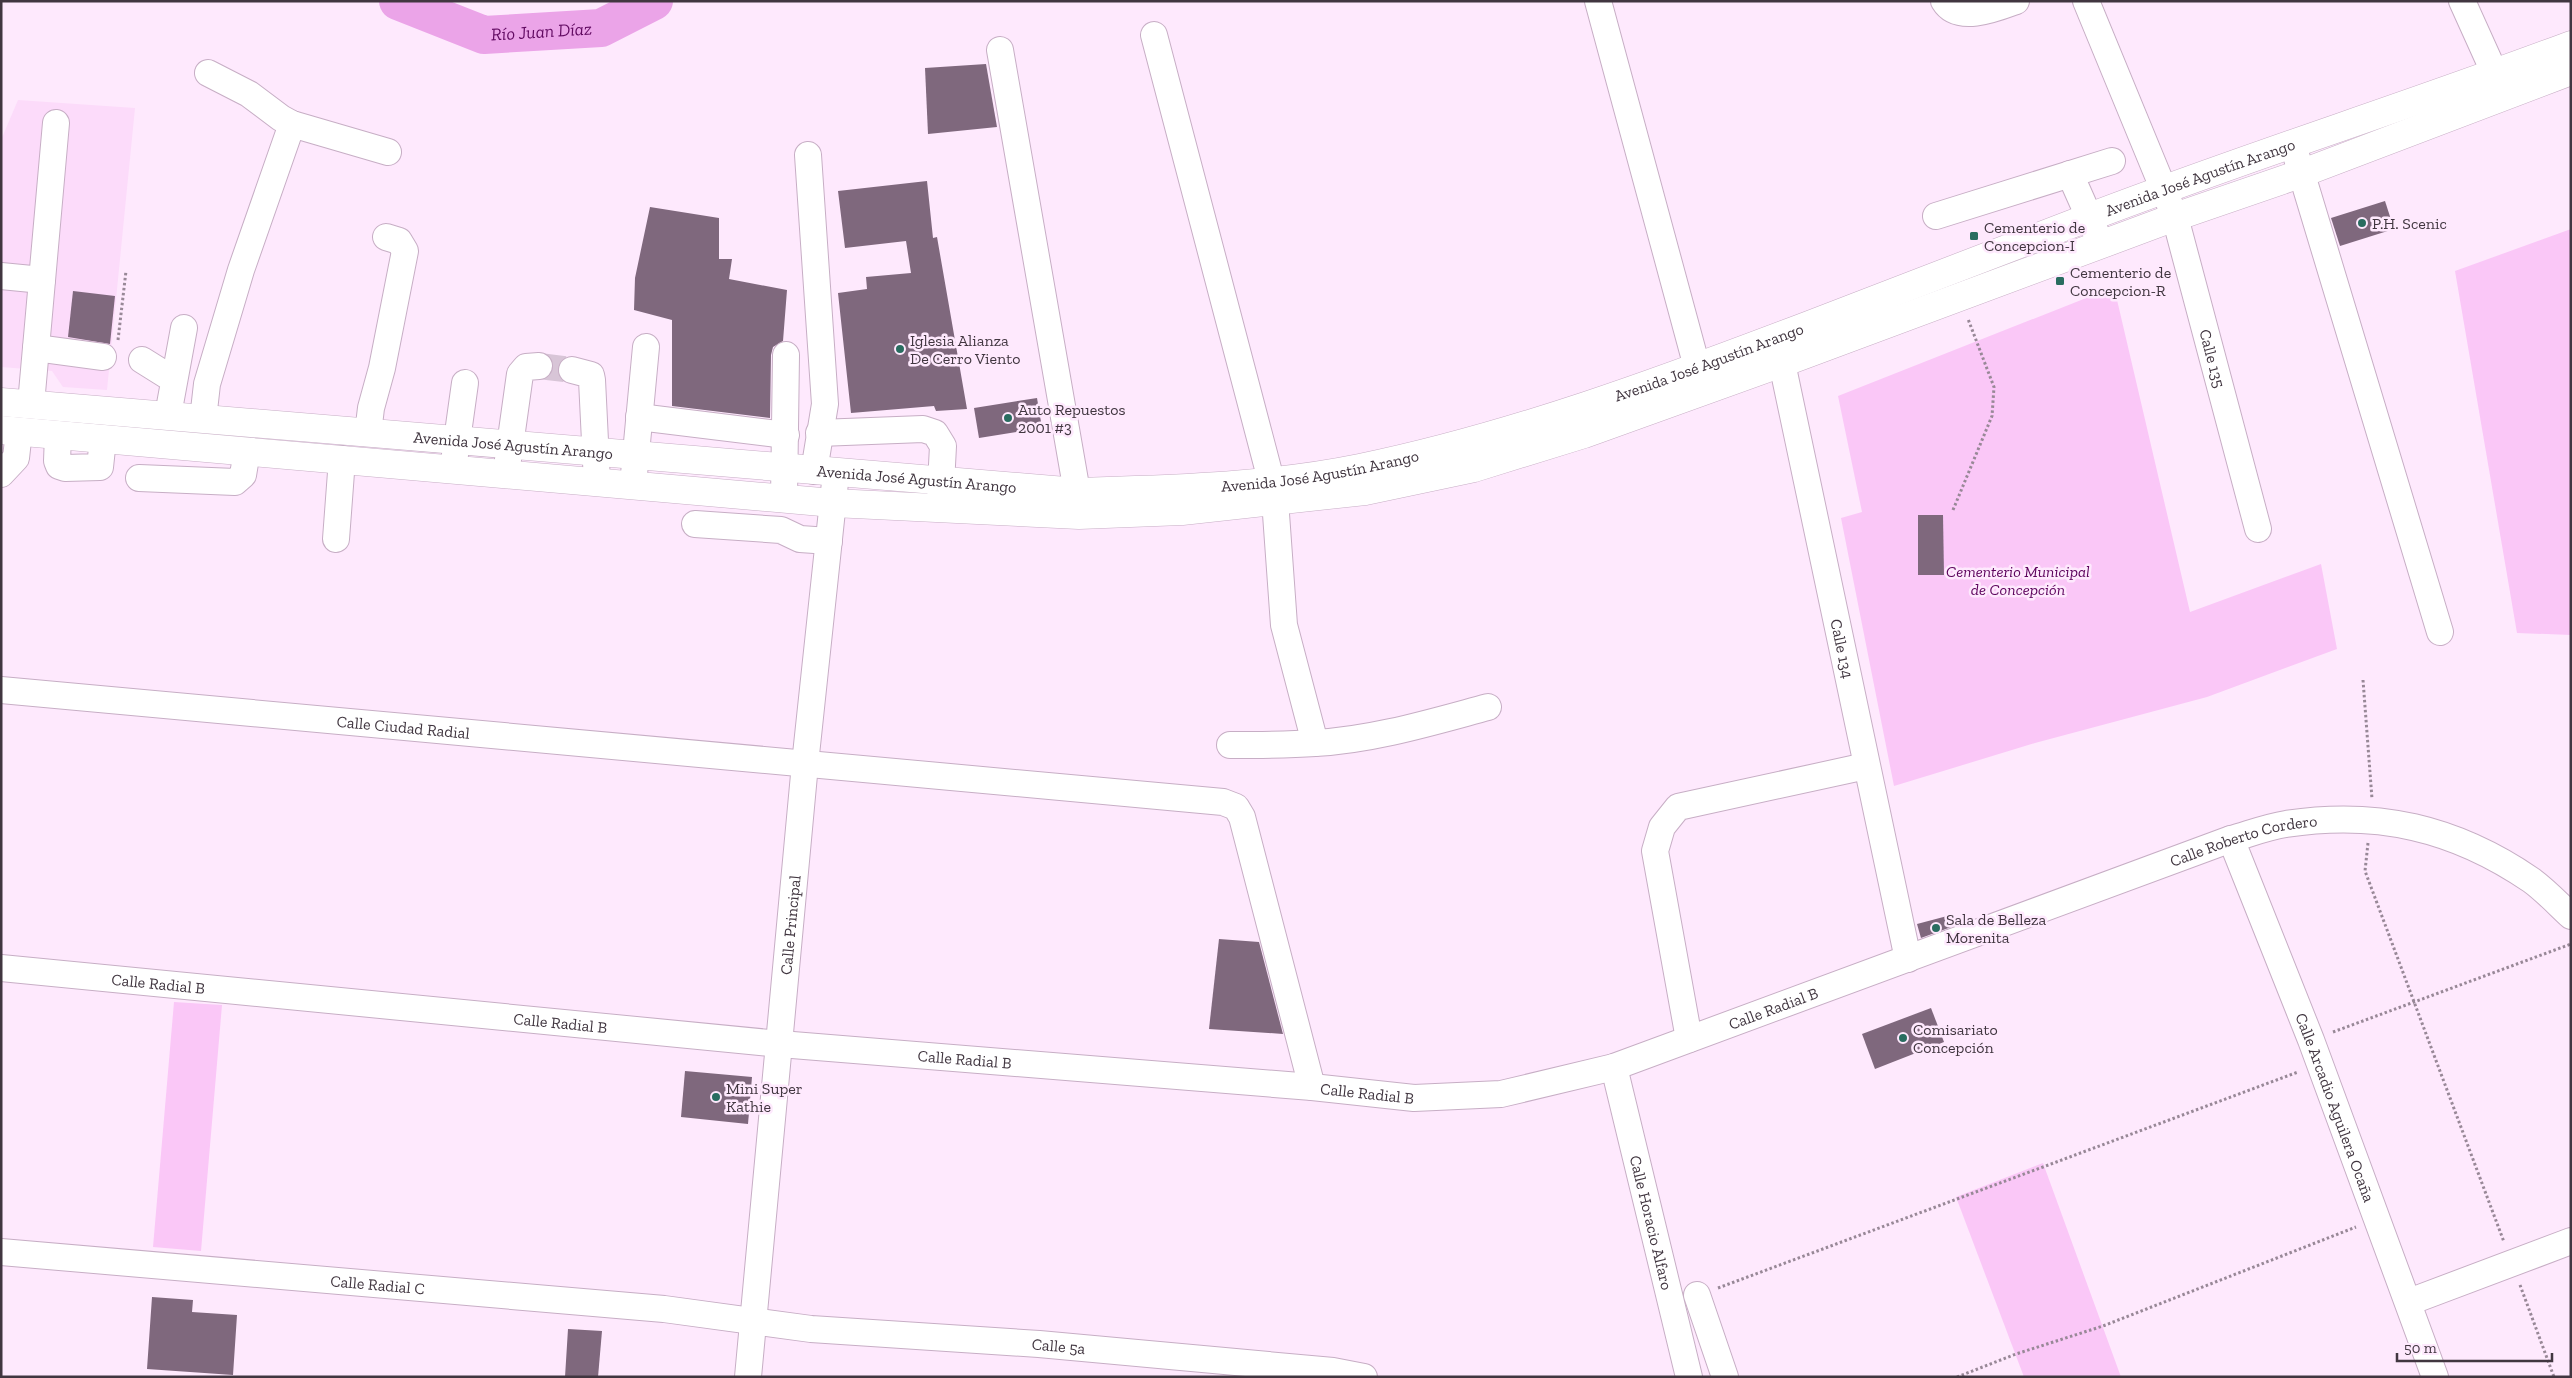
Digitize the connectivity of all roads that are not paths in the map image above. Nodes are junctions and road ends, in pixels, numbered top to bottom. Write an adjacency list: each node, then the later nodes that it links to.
1 (1598, 1): 37 (street)
2 (1944, 1): 3 (street)
3 (2016, 1)
4 (2086, 1): 20 (street, Calle 135)
5 (2462, 1): 11 (street)
6 (1154, 36): 66 (street)
7 (2571, 45): 11 (main road, Avenida José Agustín Arango)
8 (1000, 50): 70 (street)
9 (2571, 71): 11 (main road, Avenida José Agustín Arango)
10 (208, 73): 13 (street)
11 (2500, 84): 14 (main road, Avenida José Agustín Arango); 19 (main road, Avenida José Agustín Arango)
12 (56, 123): 27 (street)
13 (292, 124): 15 (street); 45 (street)
14 (2293, 145): 19 (street); 20 (main road, Avenida José Agustín Arango)
15 (388, 152)
16 (808, 155): 47 (street, Calle Principal)
17 (2112, 161): 18 (street)
18 (2070, 174): 21 (street); 23 (street)
19 (2300, 174): 22 (main road, Avenida José Agustín Arango); 77 (street)
20 (2162, 189): 22 (street, Calle 135); 23 (main road, Avenida José Agustín Arango)
21 (1936, 216)
22 (2175, 217): 25 (main road, Avenida José Agustín Arango); 74 (street, Calle 135)
23 (2089, 218): 25 (street); 29 (main road, Avenida José Agustín Arango)
24 (386, 237): 48 (street)
25 (2101, 244): 35 (main road, Avenida José Agustín Arango)
26 (1, 276): 27 (street)
27 (42, 280): 31 (street)
28 (184, 328): 39 (street)
29 (1780, 336): 35 (street, Calle 134); 37 (main road, Avenida José Agustín Arango)
30 (646, 347): 44 (street)
31 (36, 348): 33 (street); 42 (street)
32 (786, 355): 49 (street)
33 (103, 357)
34 (142, 360): 39 (street)
35 (1782, 363): 66 (main road, Avenida José Agustín Arango); 83 (street, Calle 134)
36 (539, 366): 51 (street)
37 (1697, 367): 66 (main road, Avenida José Agustín Arango)
38 (572, 370): 53 (street)
39 (174, 376): 43 (street)
40 (465, 383): 50 (street)
41 (1, 402): 42 (main road, Avenida José Agustín Arango)
42 (31, 404): 43 (main road, Avenida José Agustín Arango)
43 (168, 416): 45 (main road, Avenida José Agustín Arango)
44 (639, 417): 49 (street); 54 (street)
45 (203, 419): 48 (main road, Avenida José Agustín Arango)
46 (10, 430): 52 (main road, Avenida José Agustín Arango); 60 (street)
47 (819, 432): 59 (street, Calle Principal); 63 (street)
48 (368, 433): 50 (main road, Avenida José Agustín Arango)
49 (786, 435): 58 (street)
50 (456, 440): 51 (main road, Avenida José Agustín Arango); 57 (street)
51 (510, 445): 53 (main road, Avenida José Agustín Arango); 61 (street)
52 (247, 451): 55 (main road, Avenida José Agustín Arango); 62 (street)
53 (595, 452): 54 (main road, Avenida José Agustín Arango); 64 (street)
54 (635, 456): 56 (main road, Avenida José Agustín Arango); 65 (street)
55 (342, 459): 57 (main road, Avenida José Agustín Arango); 75 (street)
56 (746, 465): 58 (main road, Avenida José Agustín Arango); 67 (street)
57 (452, 469): 61 (main road, Avenida José Agustín Arango)
58 (786, 469): 59 (main road, Avenida José Agustín Arango); 68 (street)
59 (825, 472): 63 (main road, Avenida José Agustín Arango); 69 (street, Calle Principal)
60 (1, 474)
61 (506, 474): 64 (main road, Avenida José Agustín Arango)
62 (139, 478)
63 (942, 481): 70 (main road, Avenida José Agustín Arango); 71 (street)
64 (597, 482): 65 (main road, Avenida José Agustín Arango)
65 (633, 485): 67 (main road, Avenida José Agustín Arango)
66 (1273, 490): 70 (main road, Avenida José Agustín Arango); 80 (street)
67 (743, 495): 68 (main road, Avenida José Agustín Arango); 73 (street)
68 (784, 499): 69 (main road, Avenida José Agustín Arango)
69 (833, 503): 71 (main road, Avenida José Agustín Arango); 76 (street, Calle Principal)
70 (1078, 504): 71 (main road, Avenida José Agustín Arango)
71 (940, 508)
72 (695, 524): 73 (street)
73 (741, 527): 76 (street)
74 (2258, 529)
75 (336, 539)
76 (829, 541): 82 (street, Calle Principal)
77 (2440, 632)
78 (1, 690): 82 (street, Calle Ciudad Radial)
79 (1488, 707): 80 (street)
80 (1315, 743): 81 (street)
81 (1230, 745)
82 (804, 764): 89 (street, Calle Principal); 91 (street, Calle Ciudad Radial)
83 (1866, 766): 86 (street, Calle 134); 88 (street)
84 (2231, 838): 85 (street, Calle Roberto Cordero); 86 (street, Calle Roberto Cordero); 95 (street, Calle Arcadio Aguilera Ocaña)
85 (2571, 916)
86 (1908, 959): 88 (street, Calle Radial B)
87 (1, 968): 89 (street, Calle Radial B)
88 (1689, 1039): 90 (street, Calle Radial B)
89 (780, 1044): 91 (street, Calle Radial B); 96 (street, Calle Principal)
90 (1614, 1067): 91 (street, Calle Radial B); 98 (street, Calle Horacio Alfaro)
91 (1312, 1087)
92 (2571, 1241): 95 (street)
93 (1, 1252): 96 (street, Calle Radial C)
94 (1698, 1295): 97 (street)
95 (2409, 1302): 103 (street, Calle Arcadio Aguilera Ocaña)
96 (754, 1320): 99 (street, Calle Principal); 100 (street, Calle 5a)
97 (1705, 1320): 98 (street); 102 (street)
98 (1678, 1328): 101 (street, Calle Horacio Alfaro)
99 (748, 1377)
100 (1364, 1377)
101 (1690, 1377)
102 (1725, 1377)
103 (2435, 1377)

